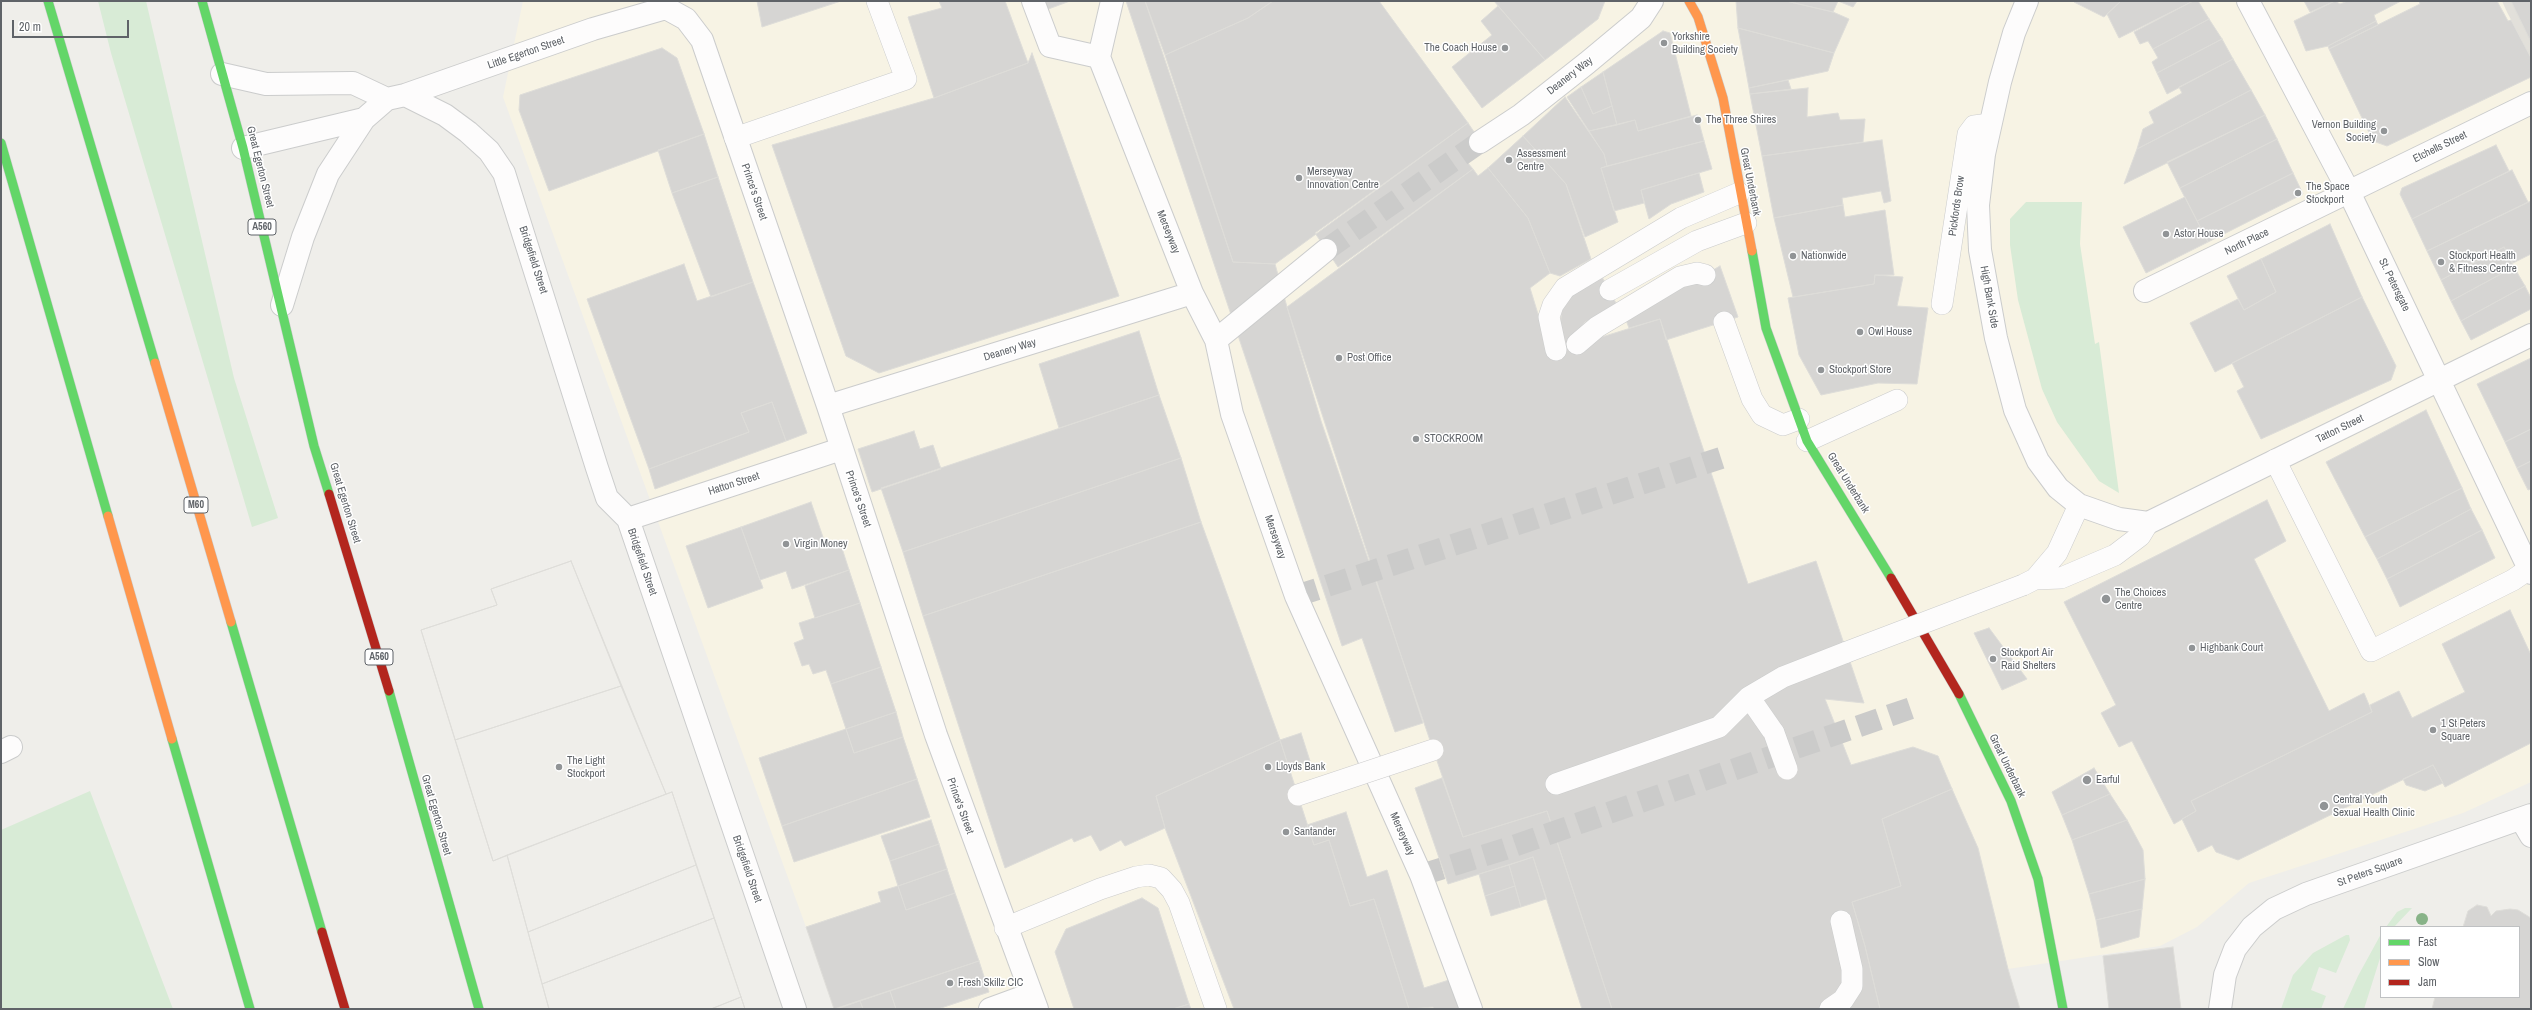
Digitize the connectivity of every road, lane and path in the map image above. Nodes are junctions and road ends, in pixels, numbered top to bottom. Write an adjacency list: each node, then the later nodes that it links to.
1 (48, 1): 58 (main road, M60)
2 (202, 1): 12 (main road, Great Egerton Street / A560)
3 (877, 1): 17 (lane)
4 (1033, 1): 11 (street)
5 (1112, 1): 11 (street)
6 (1652, 1): 18 (street, Deanery Way)
7 (1689, 1): 22 (main road, Great Underbank)
8 (2027, 1): 16 (street, High Bank Side)
9 (2248, 1): 21 (street, St. Petersgate)
10 (667, 4): 13 (street, Little Egerton Street); 17 (street, Prince's Street)
11 (1099, 57): 28 (street, Merseyway)
12 (222, 74): 13 (street); 20 (main road, Great Egerton Street / A560)
13 (396, 97): 15 (street, Little Egerton Street); 44 (street, Bridgefield Street)
14 (2531, 103): 21 (street, Etchells Street)
15 (364, 119): 20 (street, Little Egerton Street); 30 (street, Little Egerton Street)
16 (1990, 124): 29 (lane, Pickfords Brow); 43 (street, High Bank Side)
17 (735, 138): 38 (street, Prince's Street)
18 (1480, 142)
19 (1, 143): 57 (main road)
20 (243, 148): 30 (main road, Great Egerton Street / A560)
21 (2349, 192): 27 (street, North Place); 36 (street, St. Petersgate)
22 (1739, 193): 23 (main road, Great Underbank); 35 (lane)
23 (1746, 223): 26 (lane); 39 (main road, Great Underbank)
24 (1326, 250): 33 (street)
25 (1705, 275): 34 (lane)
26 (1610, 290)
27 (2145, 291)
28 (1192, 293): 33 (street, Merseyway); 38 (street, Deanery Way)
29 (1942, 304)
30 (282, 305): 59 (main road, Great Egerton Street / A560)
31 (1724, 322): 39 (lane)
32 (2531, 335): 36 (street, Tatton Street)
33 (1216, 340): 63 (street, Merseyway)
34 (1577, 344)
35 (1556, 350)
36 (2439, 380): 42 (street, Tatton Street); 46 (street, St. Petersgate)
37 (1897, 400): 40 (lane)
38 (828, 406): 41 (street, Prince's Street)
39 (1799, 419): 40 (main road, Great Underbank)
40 (1807, 441): 65 (main road, Great Underbank)
41 (841, 449): 44 (street, Hatton Street); 55 (street, Prince's Street)
42 (2275, 460): 45 (street, Tatton Street); 46 (lane)
43 (2079, 505): 45 (street, High Bank Side); 47 (lane)
44 (628, 519): 60 (street, Bridgefield Street)
45 (2148, 522): 47 (lane)
46 (2530, 570)
47 (2029, 582): 48 (lane, bridge)
48 (1749, 697): 50 (lane, bridge); 51 (lane)
49 (1433, 750): 52 (lane, bridge)
50 (1787, 769)
51 (1556, 784)
52 (1298, 795)
53 (2528, 824): 66 (street, St Peters Square)
54 (1841, 921): 64 (lane)
55 (1005, 928): 56 (street, Prince's Street); 62 (lane)
56 (1034, 1001): 61 (street)
57 (250, 1009)
58 (345, 1009)
59 (479, 1009)
60 (795, 1009)
61 (990, 1009)
62 (1216, 1009)
63 (1471, 1009)
64 (1830, 1009)
65 (2063, 1009)
66 (2220, 1009)

